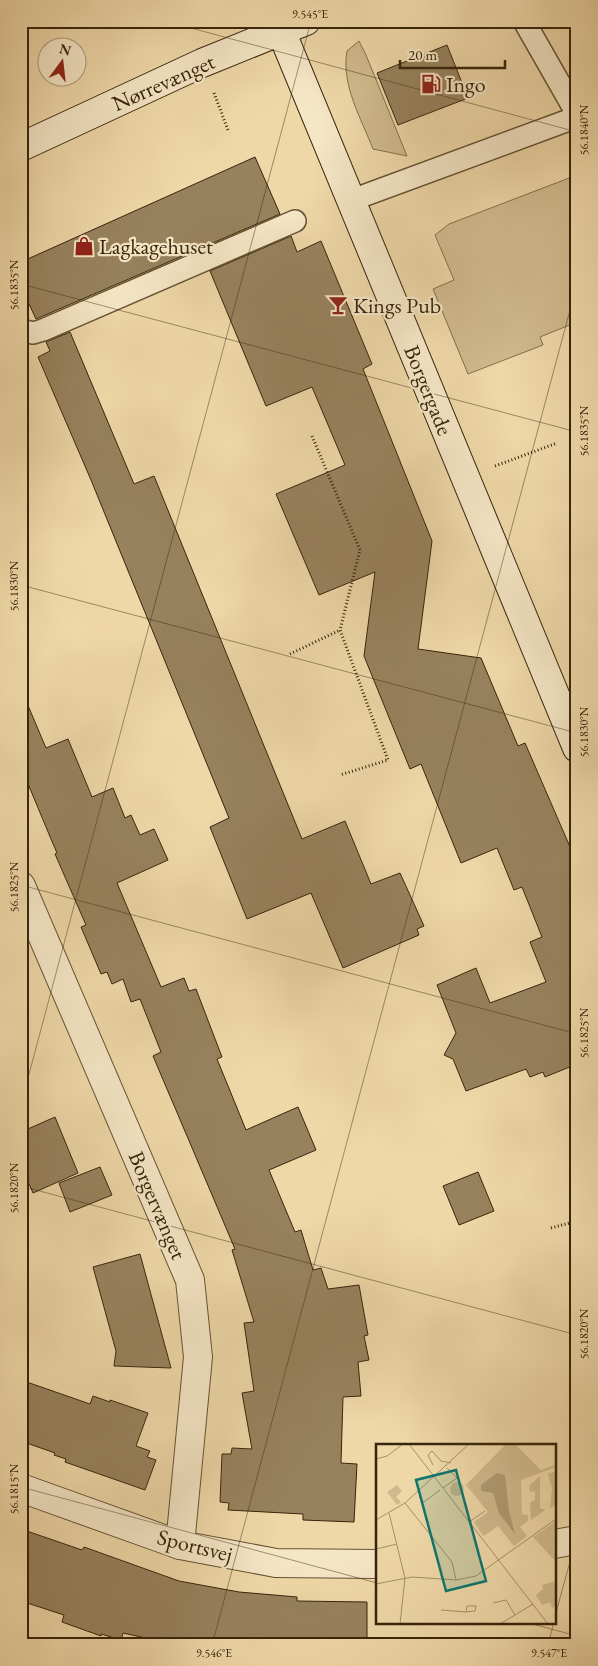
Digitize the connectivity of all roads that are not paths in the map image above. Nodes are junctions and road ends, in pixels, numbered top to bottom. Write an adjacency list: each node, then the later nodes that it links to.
1 (524, 21): 3 (lane)
2 (288, 25): 4 (street, Nørrevænget); 5 (street, Borgergade)
3 (577, 115): 5 (lane)
4 (21, 147)
5 (352, 200): 8 (street, Borgergade)
6 (296, 221): 7 (lane)
7 (21, 330)
8 (577, 748)
9 (21, 886): 13 (street, Borgervænget)
10 (21, 1488): 13 (street, Sportsvej)
11 (577, 1540): 12 (street)
12 (556, 1544)
13 (180, 1545): 14 (street, Sportsvej)
14 (376, 1564)

